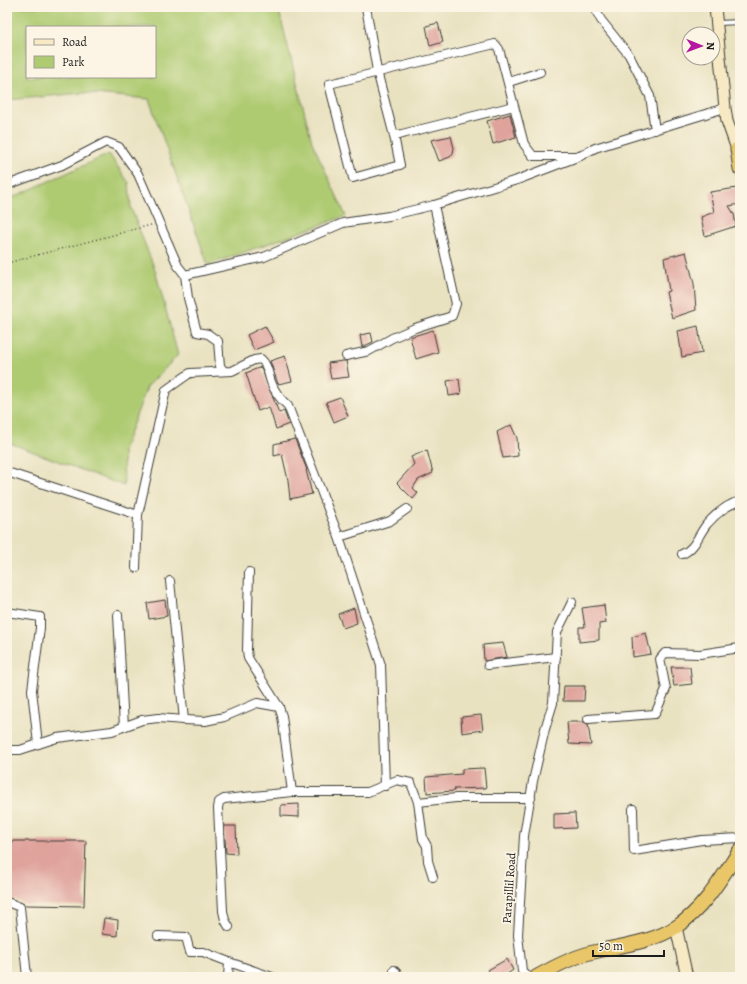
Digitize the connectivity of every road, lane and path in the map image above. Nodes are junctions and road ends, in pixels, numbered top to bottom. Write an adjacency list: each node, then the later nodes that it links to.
1 (366, 7): 6 (street)
2 (594, 7): 11 (street)
3 (715, 7): 5 (main road)
4 (740, 22): 5 (lane)
5 (716, 23): 10 (main road)
6 (377, 71): 8 (street); 12 (street); 12 (street)
7 (540, 72): 8 (street)
8 (509, 82): 9 (street)
9 (514, 106): 12 (street); 14 (street)
10 (725, 108): 11 (street); 13 (main road)
11 (655, 130): 14 (street)
12 (394, 136)
13 (739, 149): 15 (highway)
14 (580, 156): 17 (street)
15 (740, 166)
16 (7, 185): 18 (street)
17 (434, 205): 20 (street); 21 (street)
18 (159, 223): 19 (path); 20 (street)
19 (7, 263)
20 (185, 275): 22 (street)
21 (346, 356)
22 (223, 370): 26 (street); 27 (street)
23 (7, 472): 26 (street)
24 (740, 501): 28 (street)
25 (407, 510): 27 (street)
26 (138, 515): 29 (street)
27 (339, 537): 44 (street)
28 (682, 554)
29 (136, 568)
30 (249, 572): 38 (street)
31 (170, 582): 40 (street)
32 (572, 602): 36 (street, Parapillil Road)
33 (7, 612): 42 (street)
34 (118, 615): 41 (street)
35 (740, 648): 39 (street)
36 (556, 658): 37 (street); 46 (street, Parapillil Road)
37 (488, 665)
38 (278, 707): 40 (street); 45 (street)
39 (588, 719)
40 (184, 720): 41 (street)
41 (124, 726): 42 (street)
42 (38, 744): 43 (street)
43 (7, 750)
44 (386, 786): 45 (street); 47 (street)
45 (292, 792): 53 (street)
46 (531, 798): 47 (street); 62 (street, Parapillil Road)
47 (418, 802): 51 (street)
48 (633, 809): 49 (street)
49 (740, 838)
50 (740, 850): 54 (highway)
51 (433, 877)
52 (7, 902): 58 (street)
53 (229, 927)
54 (676, 927): 63 (highway); 64 (main road)
55 (158, 936): 56 (street)
56 (229, 962): 59 (street); 60 (street)
57 (394, 970): 61 (street)
58 (27, 977)
59 (228, 977)
60 (272, 977)
61 (400, 977)
62 (528, 977)
63 (536, 977)
64 (687, 977)

